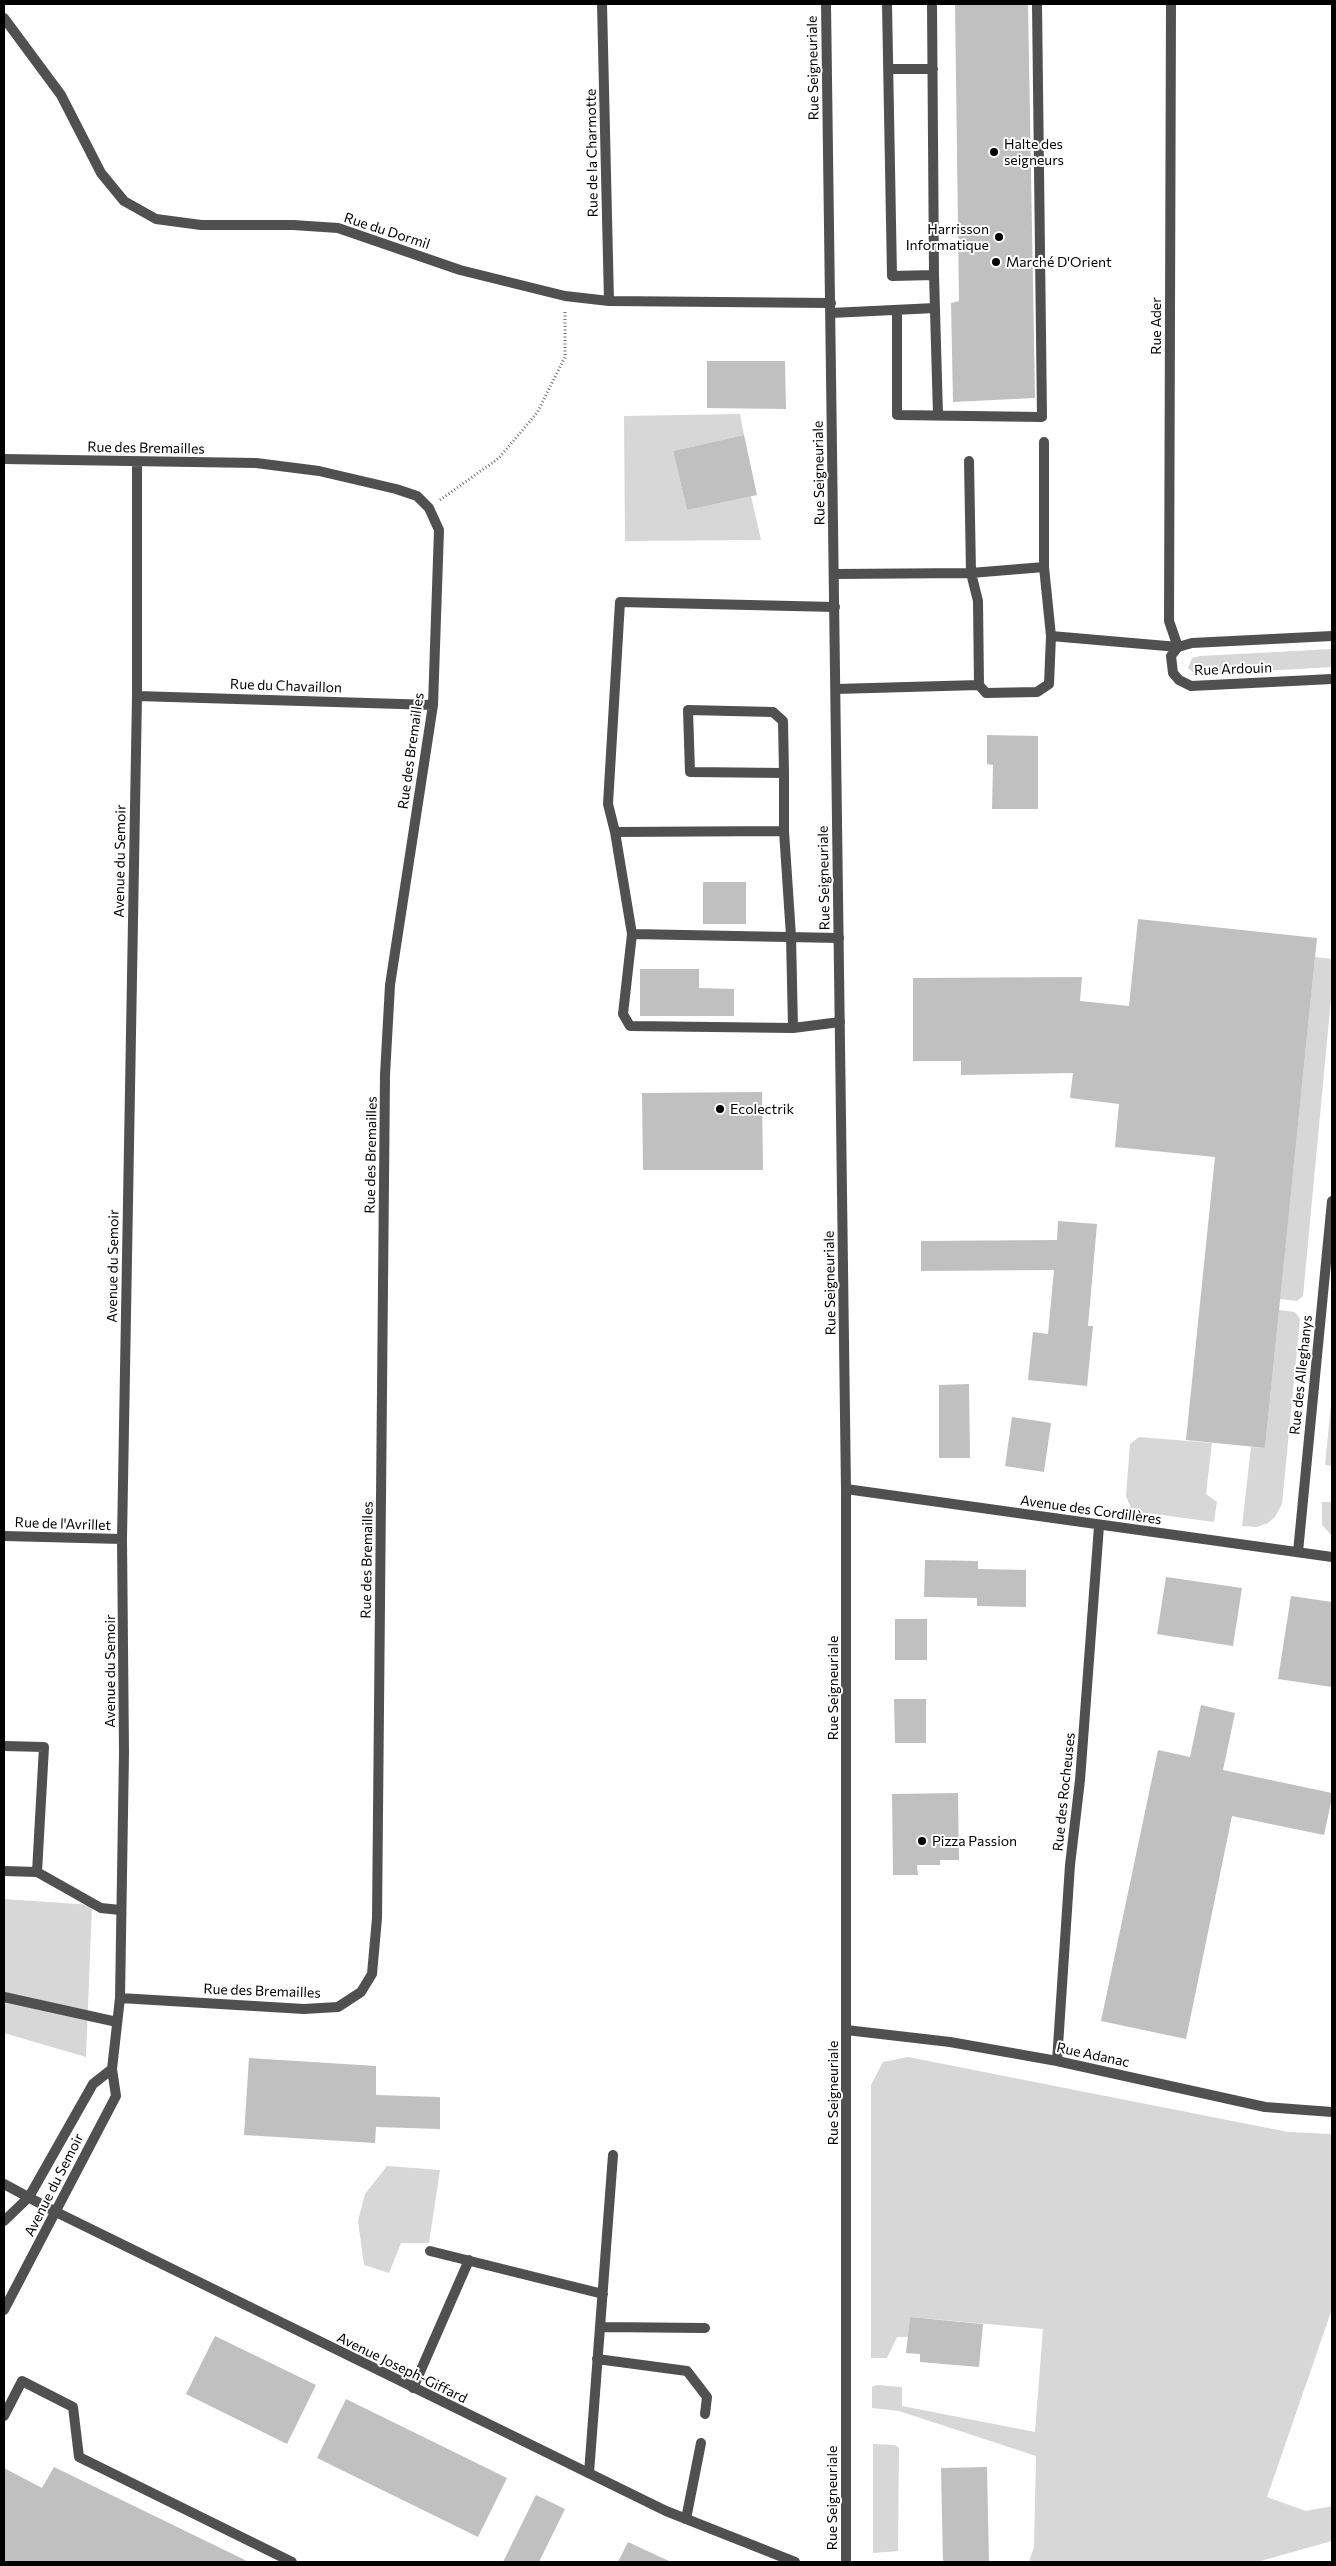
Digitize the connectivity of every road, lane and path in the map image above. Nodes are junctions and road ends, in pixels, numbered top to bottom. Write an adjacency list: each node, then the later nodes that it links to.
1 (602, 4): 12 (street, Rue de la Charmotte)
2 (826, 4): 13 (street, Rue Seigneuriale)
3 (888, 4): 9 (street)
4 (932, 4): 8 (street)
5 (1037, 4): 16 (street)
6 (1171, 4): 28 (street, Rue Ader)
7 (4, 18): 11 (street, Rue du Dormil)
8 (932, 69): 9 (street); 10 (street)
9 (888, 70): 10 (street)
10 (934, 275): 14 (street)
11 (566, 296): 12 (street, Rue du Dormil); 21 (path)
12 (609, 301): 13 (street, Rue du Dormil)
13 (831, 308): 15 (street, Rue du Dormil); 24 (street, Rue Seigneuriale)
14 (936, 308): 15 (street, Rue du Dormil); 16 (street)
15 (897, 310): 16 (street)
16 (938, 415)
17 (1044, 442): 22 (street)
18 (4, 459): 20 (street, Rue des Bremailles)
19 (969, 461): 23 (street)
20 (137, 462): 21 (street, Rue des Bremailles); 32 (street, Avenue du Semoir)
21 (429, 508): 33 (street, Rue des Bremailles)
22 (1044, 567): 23 (street); 26 (street)
23 (970, 573): 24 (street); 30 (street)
24 (834, 574): 25 (street, Rue Seigneuriale)
25 (835, 607): 31 (street, Rue Seigneuriale); 36 (street)
26 (1052, 636): 28 (street); 30 (street)
27 (1332, 636): 28 (street, Rue Ardouin)
28 (1178, 647): 29 (street, Rue Ardouin)
29 (1332, 679)
30 (979, 685): 31 (street)
31 (836, 688): 39 (street, Rue Seigneuriale)
32 (137, 696): 33 (street, Rue du Chavaillon); 46 (street, Avenue du Semoir)
33 (434, 705): 54 (street, Rue des Bremailles)
34 (784, 773): 34 (street); 35 (street)
35 (784, 831): 36 (street); 38 (street)
36 (615, 832): 37 (street)
37 (632, 934): 38 (street); 41 (street)
38 (791, 936): 39 (street); 41 (street)
39 (839, 938): 40 (street, Rue Seigneuriale)
40 (840, 1022): 41 (street); 43 (street, Rue Seigneuriale)
41 (792, 1028)
42 (1332, 1201): 47 (street, Rue des Alleghanys)
43 (846, 1489): 44 (street, Avenue des Cordillères); 56 (street, Rue Seigneuriale)
44 (1099, 1526): 47 (street, Avenue des Cordillères); 57 (street, Rue des Rocheuses)
45 (4, 1536): 46 (street, Rue de l'Avrillet)
46 (122, 1540): 52 (street, Avenue du Semoir)
47 (1298, 1552): 48 (street, Avenue des Cordillères)
48 (1332, 1557)
49 (4, 1746): 51 (street)
50 (4, 1871): 51 (street)
51 (37, 1872): 52 (street)
52 (120, 1910): 54 (street, Avenue du Semoir)
53 (4, 1997): 55 (street)
54 (120, 1998): 55 (street, Avenue du Semoir)
55 (118, 2022): 58 (street, Avenue du Semoir)
56 (846, 2030): 57 (street, Rue Adanac); 80 (street, Rue Seigneuriale)
57 (1057, 2061): 59 (street, Rue Adanac)
58 (112, 2069): 62 (street, Avenue du Semoir); 63 (street, Avenue du Semoir)
59 (1332, 2112)
60 (613, 2155): 67 (street)
61 (4, 2184): 62 (street, Avenue Joseph-Giffard)
62 (29, 2197): 63 (street, Avenue Joseph-Giffard); 64 (street, Avenue du Semoir)
63 (56, 2212): 68 (street, Avenue du Semoir); 72 (street, Avenue Joseph-Giffard)
64 (4, 2221)
65 (430, 2250): 66 (street)
66 (469, 2260): 67 (street); 72 (street)
67 (602, 2294): 69 (street)
68 (4, 2310)
69 (600, 2327): 70 (street); 71 (street)
70 (705, 2328)
71 (597, 2359): 73 (street); 76 (street)
72 (413, 2388): 76 (street, Avenue Joseph-Giffard)
73 (705, 2414)
74 (4, 2416): 78 (street)
75 (701, 2443): 77 (street)
76 (589, 2473): 77 (street, Avenue Joseph-Giffard)
77 (686, 2519): 79 (street, Avenue Joseph-Giffard)
78 (292, 2562)
79 (795, 2562)
80 (846, 2562)

